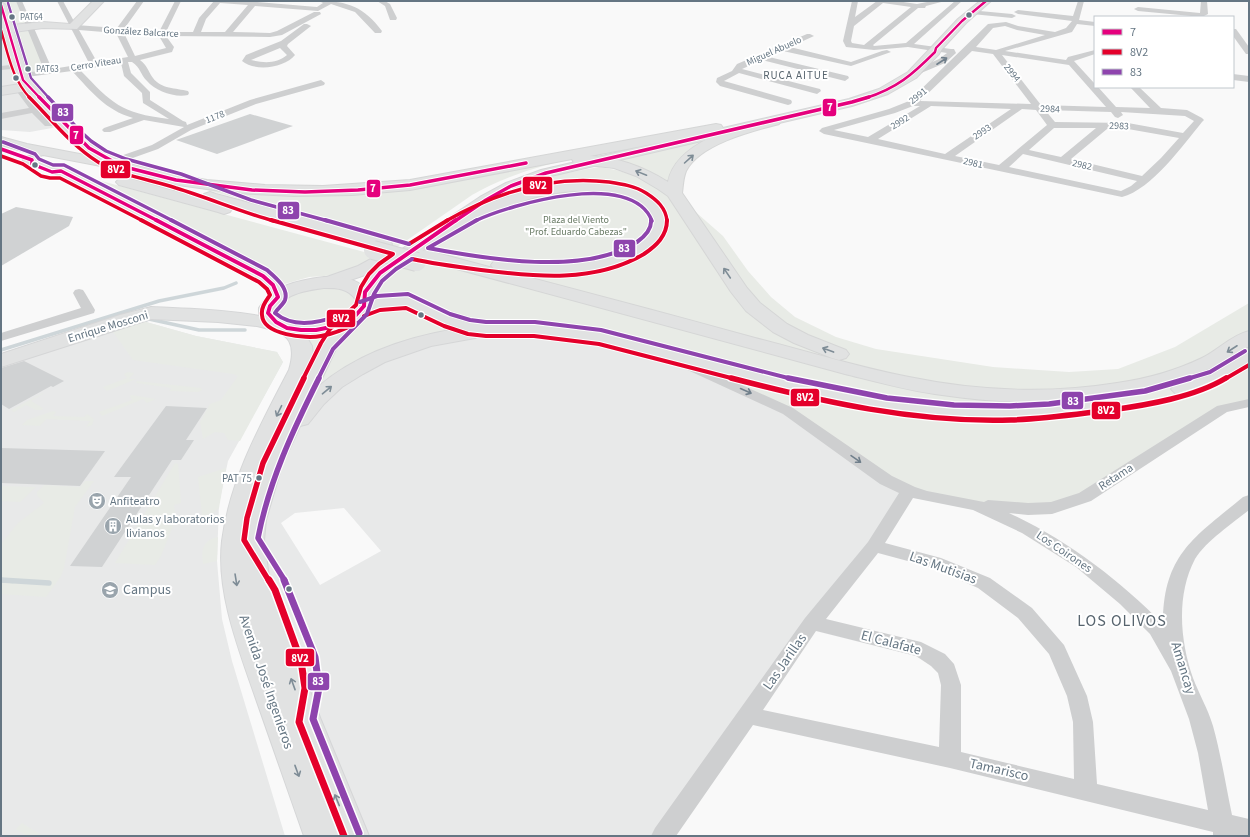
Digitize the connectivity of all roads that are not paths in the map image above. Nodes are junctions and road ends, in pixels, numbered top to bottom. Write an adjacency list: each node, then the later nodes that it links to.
1 (19, 1): 33 (street)
2 (60, 1): 34 (street)
3 (99, 1): 34 (main road)
4 (141, 1): 37 (street)
5 (178, 1): 39 (street)
6 (218, 1): 18 (street); 40 (street)
7 (322, 1): 17 (street)
8 (380, 1): 28 (street)
9 (855, 1): 32 (street)
10 (882, 1): 20 (street); 32 (street)
11 (942, 1): 20 (street)
12 (959, 1): 23 (street)
13 (986, 1): 24 (main road)
14 (1081, 1): 29 (street)
15 (1140, 1): 21 (street)
16 (1204, 1): 25 (street)
17 (330, 2): 22 (street); 38 (street)
18 (253, 4): 22 (street); 43 (street)
19 (1, 5): 35 (main road)
20 (917, 6): 23 (street); 48 (street)
21 (1138, 9): 25 (street); 27 (street)
22 (317, 11): 43 (street, González Balcarce); 45 (street)
23 (948, 11): 46 (street)
24 (971, 13): 26 (street); 36 (main road)
25 (1154, 14)
26 (984, 15): 29 (street); 30 (street); 36 (street)
27 (1137, 16)
28 (393, 18)
29 (1076, 21): 31 (street); 41 (street, 2994)
30 (1006, 24): 41 (street); 50 (street, 2991)
31 (1094, 24)
32 (850, 25): 48 (street)
33 (31, 26): 34 (main road, González Balcarce); 35 (main road, González Balcarce); 61 (street)
34 (73, 27): 37 (street, González Balcarce); 57 (street)
35 (8, 29): 64 (main road)
36 (955, 29): 49 (main road)
37 (119, 31): 39 (street, González Balcarce); 55 (street)
38 (378, 31)
39 (161, 34): 40 (street, González Balcarce); 55 (street, Cerro Viteau)
40 (196, 34): 43 (street, González Balcarce)
41 (1055, 34): 51 (street, 2994)
42 (1234, 34): 52 (street)
43 (226, 35)
44 (810, 36): 47 (street, Miguel Abuelo)
45 (284, 43): 45 (street)
46 (908, 45): 48 (street); 49 (street)
47 (782, 48): 49 (street); 54 (street, Miguel Abuelo)
48 (866, 48)
49 (933, 48): 82 (main road, one-way to 49); 88 (main road)
50 (970, 48): 51 (street); 72 (street, 2991)
51 (997, 52): 56 (street); 76 (street, 2994)
52 (1249, 52)
53 (1094, 55): 56 (street)
54 (761, 57): 60 (street, Miguel Abuelo); 63 (street)
55 (128, 60): 57 (street, Cerro Viteau); 70 (street); 85 (street)
56 (1070, 62): 78 (street)
57 (94, 65): 59 (street, Cerro Viteau)
58 (1, 68): 64 (street, Cerro Viteau)
59 (74, 68): 61 (street, Cerro Viteau); 81 (street)
60 (739, 71): 69 (street); 71 (street, Miguel Abuelo)
61 (49, 72): 64 (street, Cerro Viteau)
62 (1234, 77): 65 (street)
63 (845, 78)
64 (25, 79): 68 (main road); 74 (main road); 77 (street)
65 (1249, 79)
66 (321, 83): 85 (street, 1178)
67 (1135, 88): 79 (street)
68 (1, 91)
69 (817, 91)
70 (185, 93)
71 (788, 102)
72 (912, 103): 73 (street, 2984); 90 (street, 2991)
73 (929, 104): 75 (street, 2984); 92 (street, 2992)
74 (49, 107): 77 (street); 83 (main road)
75 (1018, 108): 76 (street, 2984); 97 (street, 2993)
76 (1040, 108): 78 (street, 2984); 84 (street, 2994)
77 (34, 109): 80 (street); 83 (street)
78 (1114, 110): 79 (street, 2984); 87 (street)
79 (1158, 111): 91 (street, 2984)
80 (1, 116)
81 (142, 118): 85 (street); 89 (street)
82 (774, 121): 99 (main road); 105 (main road, one-way to 82)
83 (64, 124): 101 (main road)
84 (1052, 125): 86 (street, 2983); 96 (street)
85 (186, 126): 101 (street, 1178)
86 (1104, 126): 87 (street, 2983); 100 (street)
87 (1128, 126): 91 (street, 2983)
88 (716, 128): 98 (main road); 103 (main road)
89 (107, 130)
90 (824, 131): 92 (street, 2981)
91 (1186, 136): 104 (street)
92 (870, 140): 97 (street, 2981)
93 (1, 141): 94 (main road)
94 (26, 148): 101 (main road); 106 (main road)
95 (1, 149): 108 (main road); 112 (main road)
96 (1021, 151): 100 (street, 2982); 102 (street)
97 (946, 157): 102 (street, 2981)
98 (576, 161): 99 (main road); 110 (main road)
99 (596, 161): 105 (main road, one-way to 99); 107 (main road)
100 (1063, 161): 104 (street, 2982)
101 (117, 164): 103 (main road)
102 (1000, 169): 104 (street, 2981)
103 (176, 180): 106 (main road)
104 (1143, 180)
105 (674, 193): 122 (main road, one-way to 105)
106 (247, 206): 108 (main road)
107 (434, 235): 109 (main road); 113 (main road)
108 (378, 247): 109 (main road, bridge)
109 (422, 259): 122 (main road); 123 (main road)
110 (330, 282): 112 (main road, Enrique Mosconi); 113 (main road)
111 (79, 293): 117 (street)
112 (276, 298): 114 (main road, Enrique Mosconi); 115 (main road, Avenida José Ingenieros)
113 (360, 307): 115 (main road); 116 (main road); 125 (main road, Avenida José Ingenieros)
114 (218, 316): 115 (main road, Enrique Mosconi); 121 (main road, Enrique Mosconi)
115 (282, 326): 137 (main road, Avenida José Ingenieros, one-way to 137)
116 (498, 329): 119 (main road); 125 (main road, one-way to 116)
117 (1, 337)
118 (1249, 337): 122 (main road, one-way to 122)
119 (660, 352): 123 (main road); 126 (street, Los Coirones, one-way to 126)
120 (1249, 357): 123 (main road)
121 (1, 361)
122 (1029, 395)
123 (1101, 404)
124 (1247, 405): 128 (street, Retama)
125 (270, 465): 138 (main road, Avenida José Ingenieros, one-way to 125)
126 (909, 491): 128 (street, Los Coirones); 129 (street, Las Jarillas)
127 (1249, 501): 131 (street, Amancay)
128 (978, 505): 131 (street, Los Coirones)
129 (874, 546): 130 (street, Las Jarillas); 134 (street, Las Mutisias)
130 (812, 623): 132 (street, Las Jarillas); 133 (street, El Calafate)
131 (1181, 670): 135 (street, Amancay)
132 (748, 715): 133 (street, Tamarisco); 139 (street, Las Jarillas)
133 (950, 758): 134 (street, Tamarisco)
134 (1086, 790): 135 (street, Tamarisco)
135 (1224, 830): 136 (street, Tamarisco)
136 (1249, 830)
137 (321, 836)
138 (352, 836)
139 (663, 836)

